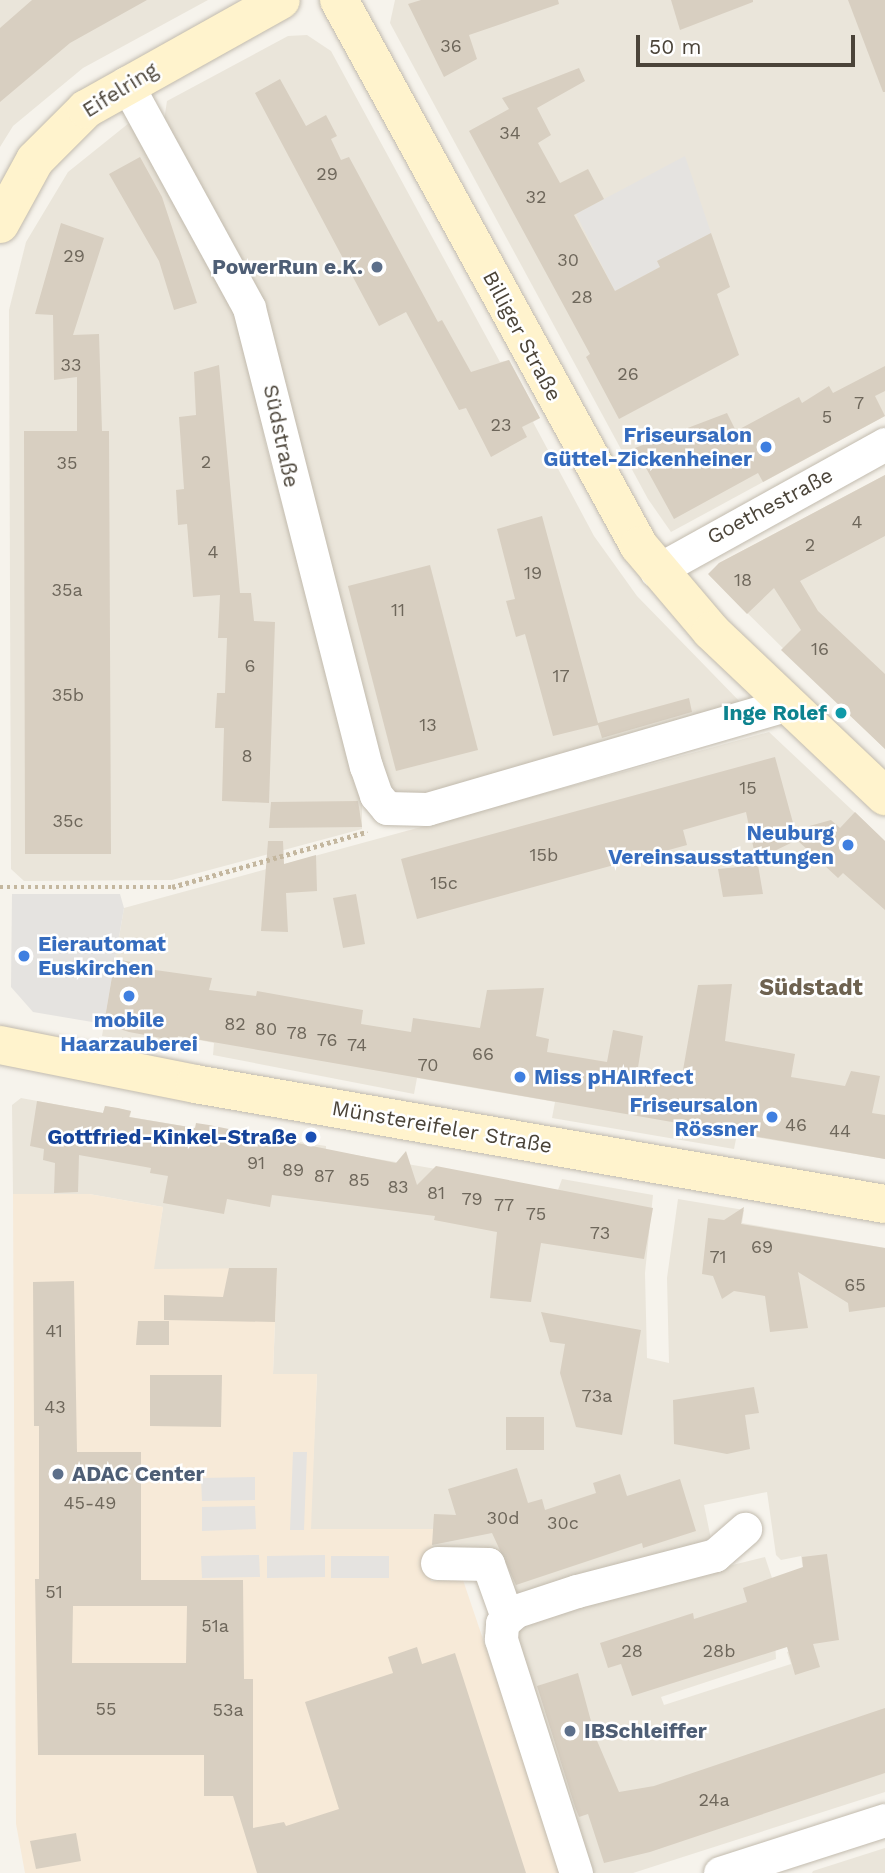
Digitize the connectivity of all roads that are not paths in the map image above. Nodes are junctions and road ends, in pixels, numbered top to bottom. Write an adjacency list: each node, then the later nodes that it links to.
1 (281, 0): 3 (street, Eifelring)
2 (339, 0): 6 (street, Billiger Straße)
3 (126, 83): 4 (street, Eifelring); 7 (street, Südstraße)
4 (0, 224)
5 (885, 444): 6 (street, Goethestraße)
6 (656, 570): 7 (street, Billiger Straße)
7 (788, 704): 8 (street, Billiger Straße)
8 (885, 796)
9 (0, 1045): 10 (street, Münstereifeler Straße)
10 (885, 1204)
11 (745, 1529): 13 (street)
12 (437, 1563): 13 (street)
13 (507, 1617): 16 (street)
14 (885, 1820): 15 (street)
15 (774, 1865): 17 (street)
16 (576, 1873)
17 (720, 1873)

